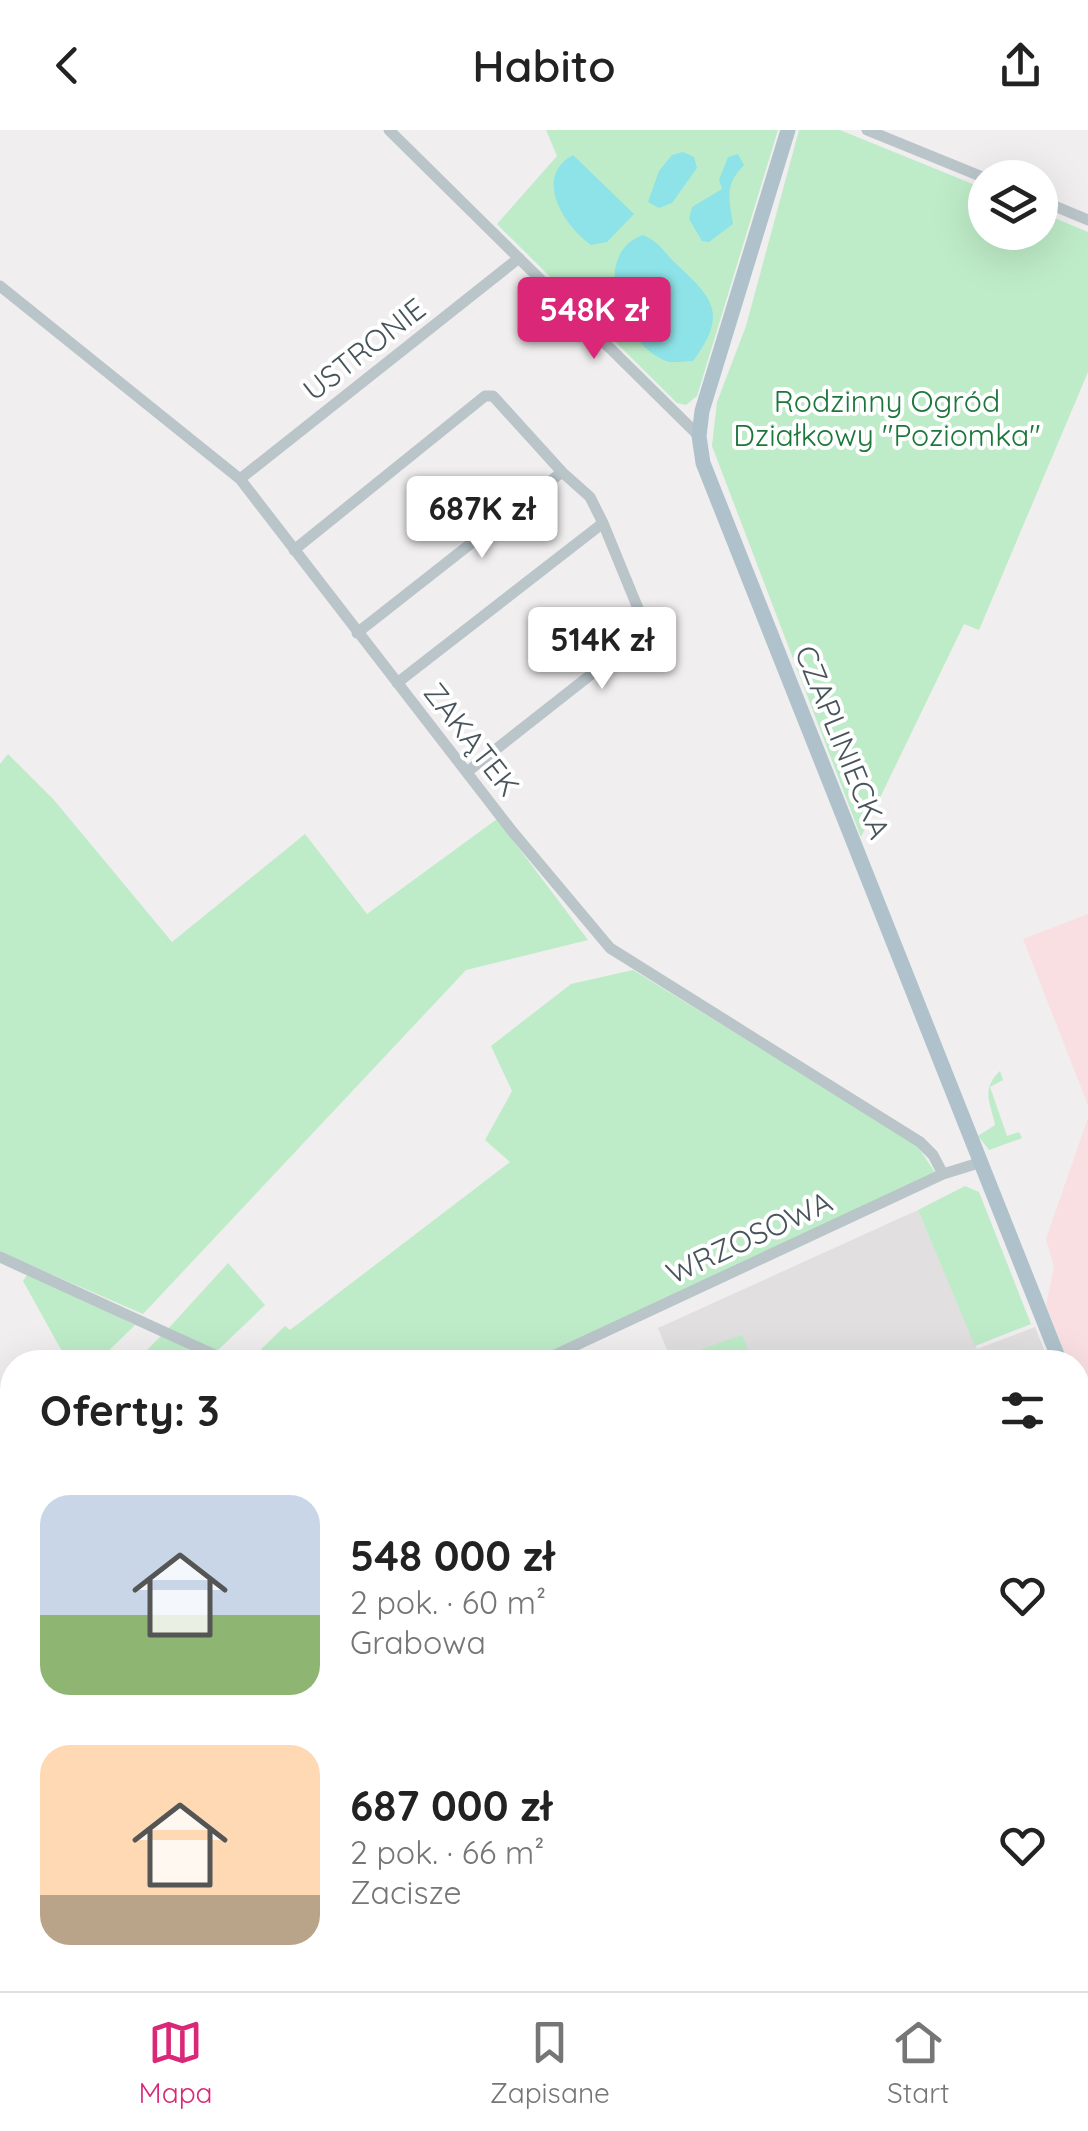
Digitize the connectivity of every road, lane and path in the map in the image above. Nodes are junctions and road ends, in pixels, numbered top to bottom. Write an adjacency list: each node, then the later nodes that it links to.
1 (389, 130): 7 (street)
2 (788, 130): 9 (main road, CZAPLINIECKA)
3 (868, 130): 4 (street)
4 (968, 171)
5 (1058, 208): 6 (street)
6 (1088, 220)
7 (519, 258): 9 (street); 11 (street, USTRONIE)
8 (0, 286): 11 (street, ZAKĄTEK)
9 (699, 436): 17 (main road, CZAPLINIECKA)
10 (562, 472): 12 (street); 13 (street); 14 (street)
11 (240, 479): 13 (street, ZAKĄTEK)
12 (603, 523): 15 (street); 16 (street)
13 (294, 550): 14 (street, ZAKĄTEK)
14 (357, 633): 15 (street, ZAKĄTEK)
15 (397, 682): 16 (street, ZAKĄTEK)
16 (467, 772): 18 (street, ZAKĄTEK)
17 (982, 1162): 18 (street, WRZOSOWA); 22 (main road, CZAPLINIECKA)
18 (942, 1174): 21 (street, WRZOSOWA)
19 (0, 1257): 20 (street)
20 (204, 1350)
21 (566, 1350)
22 (1055, 1350)

